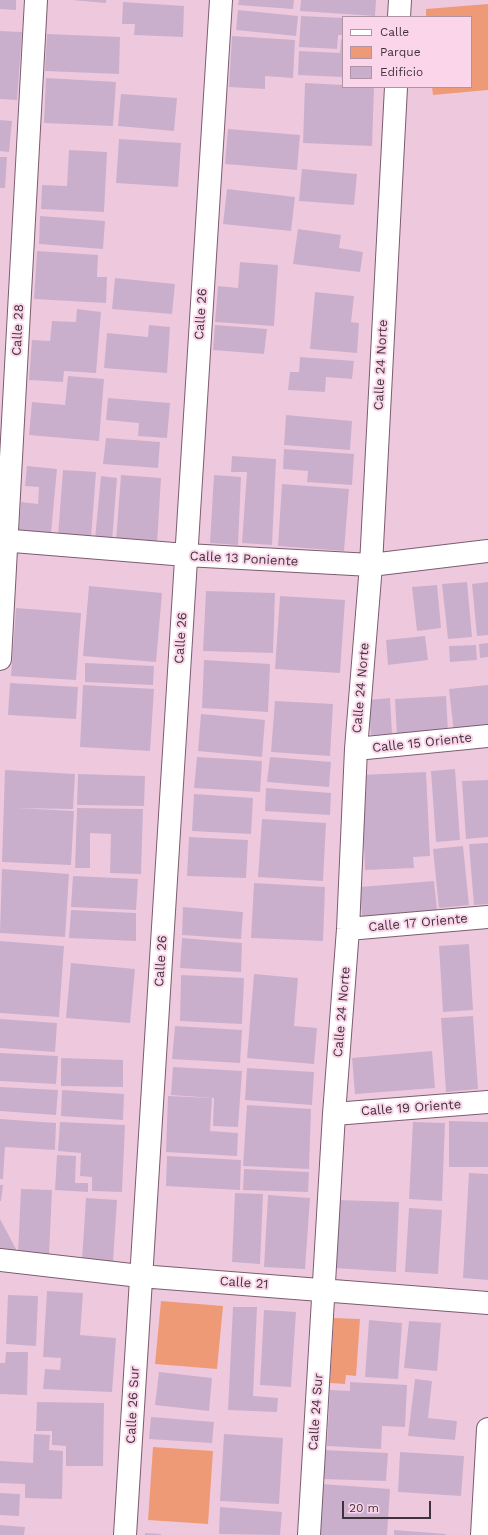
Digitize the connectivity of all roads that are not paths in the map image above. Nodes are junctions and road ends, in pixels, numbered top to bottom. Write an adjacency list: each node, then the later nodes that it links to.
1 (36, 0): 6 (street, Calle 28)
2 (220, 0): 8 (street, Calle 26)
3 (400, 0): 4 (street)
4 (399, 16)
5 (396, 88): 9 (street, Calle 24 Norte)
6 (4, 540): 8 (street, Calle 13 Poniente); 10 (street, Calle 28)
7 (488, 551): 9 (street, Calle 13 Poniente)
8 (186, 555): 9 (street, Calle 13 Poniente); 18 (street, Calle 26)
9 (371, 566): 12 (street, Calle 24 Norte)
10 (0, 659)
11 (488, 736): 12 (street, Calle 15 Oriente)
12 (356, 749): 14 (street, Calle 24 Norte)
13 (488, 917): 14 (street, Calle 17 Oriente)
14 (348, 929): 16 (street, Calle 24 Norte)
15 (488, 1102): 16 (street, Calle 19 Oriente)
16 (334, 1114): 19 (street, Calle 24 Norte)
17 (0, 1260): 18 (street, Calle 21)
18 (140, 1276): 19 (street, Calle 21); 22 (street, Calle 26 Sur)
19 (324, 1289): 20 (street, Calle 21); 23 (street, Calle 24 Sur)
20 (488, 1303)
21 (488, 1429): 24 (street)
22 (125, 1535)
23 (309, 1535)
24 (482, 1535)

